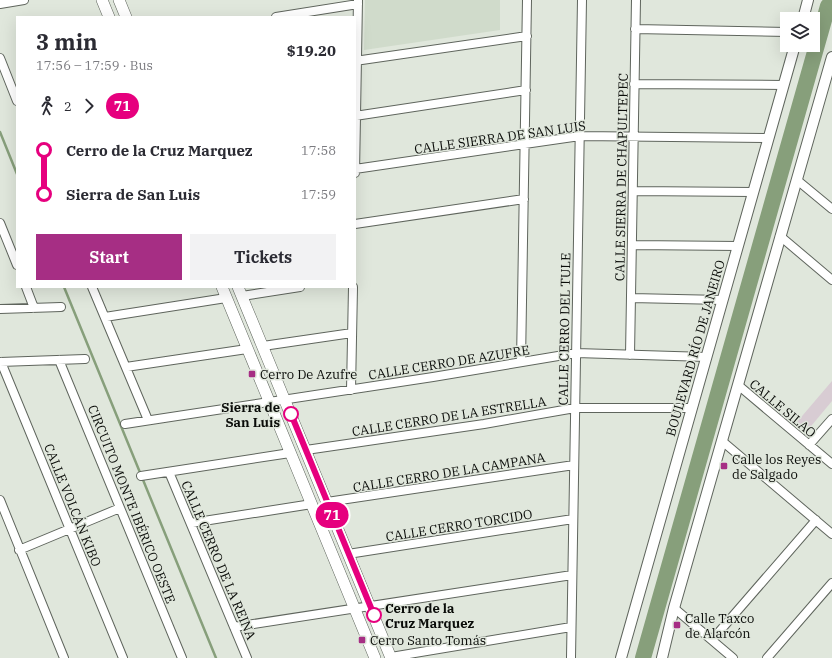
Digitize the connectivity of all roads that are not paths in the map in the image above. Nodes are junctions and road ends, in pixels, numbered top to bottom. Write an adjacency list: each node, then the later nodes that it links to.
1 (24, 0): 9 (street)
2 (102, 0): 11 (main road)
3 (119, 0): 12 (main road)
4 (527, 0): 16 (street)
5 (582, 0): 26 (street, CALLE CERRO DEL TULE)
6 (636, 0): 14 (street, CALLE SIERRA DE CHAPULTEPEC)
7 (808, 0): 10 (street)
8 (358, 2): 13 (street); 20 (street)
9 (0, 4)
10 (805, 12)
11 (109, 16)
12 (126, 16)
13 (281, 16)
14 (635, 29): 15 (street); 21 (street, CALLE SIERRA DE CHAPULTEPEC)
15 (780, 32)
16 (527, 36): 20 (street); 23 (street)
17 (793, 52): 22 (street, BOULEVARD RÍO DE JANEIRO)
18 (832, 57): 31 (street)
19 (0, 58): 24 (street)
20 (356, 61): 25 (street)
21 (634, 84): 22 (street); 27 (street, CALLE SIERRA DE CHAPULTEPEC)
22 (784, 85): 28 (street, BOULEVARD RÍO DE JANEIRO)
23 (526, 90): 25 (street); 29 (street)
24 (16, 98)
25 (356, 116)
26 (580, 136): 27 (street, CALLE SIERRA DE SAN LUIS); 29 (street, CALLE SIERRA DE SAN LUIS); 59 (street, CALLE CERRO DEL TULE)
27 (634, 137): 28 (street, CALLE SIERRA DE SAN LUIS); 32 (street, CALLE SIERRA DE CHAPULTEPEC)
28 (769, 138): 33 (street, BOULEVARD RÍO DE JANEIRO)
29 (525, 144): 30 (street, CALLE SIERRA DE SAN LUIS); 34 (street)
30 (356, 169)
31 (797, 180): 35 (street); 38 (street)
32 (633, 191): 33 (street); 39 (street, CALLE SIERRA DE CHAPULTEPEC)
33 (753, 192): 40 (street, BOULEVARD RÍO DE JANEIRO)
34 (524, 199): 37 (street); 65 (street)
35 (832, 209)
36 (0, 222): 41 (street)
37 (356, 224)
38 (780, 236): 42 (street); 67 (street)
39 (632, 245): 40 (street); 50 (street, CALLE SIERRA DE CHAPULTEPEC)
40 (738, 246): 51 (street, BOULEVARD RÍO DE JANEIRO)
41 (16, 262)
42 (832, 280)
43 (26, 288): 52 (street)
44 (92, 288): 55 (street)
45 (222, 288): 49 (main road)
46 (288, 288): 48 (street)
47 (353, 288): 56 (street)
48 (240, 292): 57 (main road)
49 (226, 298): 55 (street); 58 (main road)
50 (631, 298): 51 (street); 60 (street, CALLE SIERRA DE CHAPULTEPEC)
51 (722, 300): 61 (street, BOULEVARD RÍO DE JANEIRO)
52 (34, 308): 53 (street); 54 (street)
53 (61, 308)
54 (0, 309)
55 (105, 317): 66 (street)
56 (352, 333): 57 (street); 68 (street)
57 (263, 346): 69 (main road)
58 (247, 349): 66 (street); 70 (main road)
59 (576, 353): 60 (street, CALLE CERRO DE AZUFRE); 65 (street, CALLE CERRO DE AZUFRE); 71 (street, CALLE CERRO DEL TULE)
60 (630, 355): 61 (street, CALLE CERRO DE AZUFRE)
61 (706, 357): 72 (street, BOULEVARD RÍO DE JANEIRO)
62 (85, 359): 63 (street)
63 (59, 360): 64 (street); 87 (street, CIRCUITO MONTE IBÉRICO OESTE)
64 (1, 362): 91 (street, CALLE VOLCÁN KIBO)
65 (522, 362): 68 (street, CALLE CERRO DE AZUFRE)
66 (126, 367): 74 (street)
67 (738, 385): 76 (street); 77 (street, CALLE SILAO)
68 (351, 390): 69 (street, CALLE CERRO DE AZUFRE)
69 (285, 400): 70 (street, CALLE CERRO DE AZUFRE); 78 (main road)
70 (269, 402): 74 (street, CALLE CERRO DE AZUFRE); 79 (main road)
71 (575, 408): 72 (street, CALLE CERRO DE LA ESTRELLA); 78 (street, CALLE CERRO DE LA ESTRELLA); 81 (street, CALLE CERRO DEL TULE)
72 (692, 408): 110 (street, BOULEVARD RÍO DE JANEIRO)
73 (832, 419): 77 (street)
74 (148, 420): 75 (street, CALLE CERRO DE AZUFRE)
75 (125, 424)
76 (722, 441): 89 (street); 99 (street)
77 (809, 445): 80 (street, CALLE SILAO)
78 (306, 450): 85 (main road)
79 (290, 453): 82 (street); 86 (main road)
80 (832, 464)
81 (574, 465): 85 (street, CALLE CERRO DE LA CAMPANA); 88 (street, CALLE CERRO DEL TULE)
82 (169, 472): 83 (street); 90 (street, CALLE CERRO DE LA REINA)
83 (141, 476)
84 (0, 500): 93 (street)
85 (327, 502): 94 (main road)
86 (312, 504): 90 (street); 98 (main road)
87 (120, 508): 91 (street); 106 (street, CIRCUITO MONTE IBÉRICO OESTE)
88 (573, 519): 94 (street, CALLE CERRO TORCIDO); 95 (street, CALLE CERRO DEL TULE)
89 (816, 520): 92 (street); 102 (street)
90 (191, 523): 100 (street, CALLE CERRO DE LA REINA)
91 (70, 529): 93 (street); 105 (street, CALLE VOLCÁN KIBO)
92 (832, 534)
93 (20, 550): 104 (street)
94 (348, 554): 97 (main road)
95 (572, 575): 97 (street); 101 (street, CALLE CERRO DEL TULE)
96 (832, 583): 113 (street)
97 (370, 606): 98 (street); 103 (main road)
98 (355, 608): 100 (street); 108 (main road)
99 (674, 608): 102 (street); 111 (street)
100 (234, 627): 107 (street, CALLE CERRO DE LA REINA)
101 (571, 627): 103 (street); 109 (street, CALLE CERRO DEL TULE)
102 (712, 640): 112 (street)
103 (391, 657)
104 (64, 658)
105 (123, 658)
106 (182, 658)
107 (247, 658)
108 (375, 658)
109 (571, 658)
110 (621, 658)
111 (662, 658)
112 (733, 658)
113 (767, 658)

